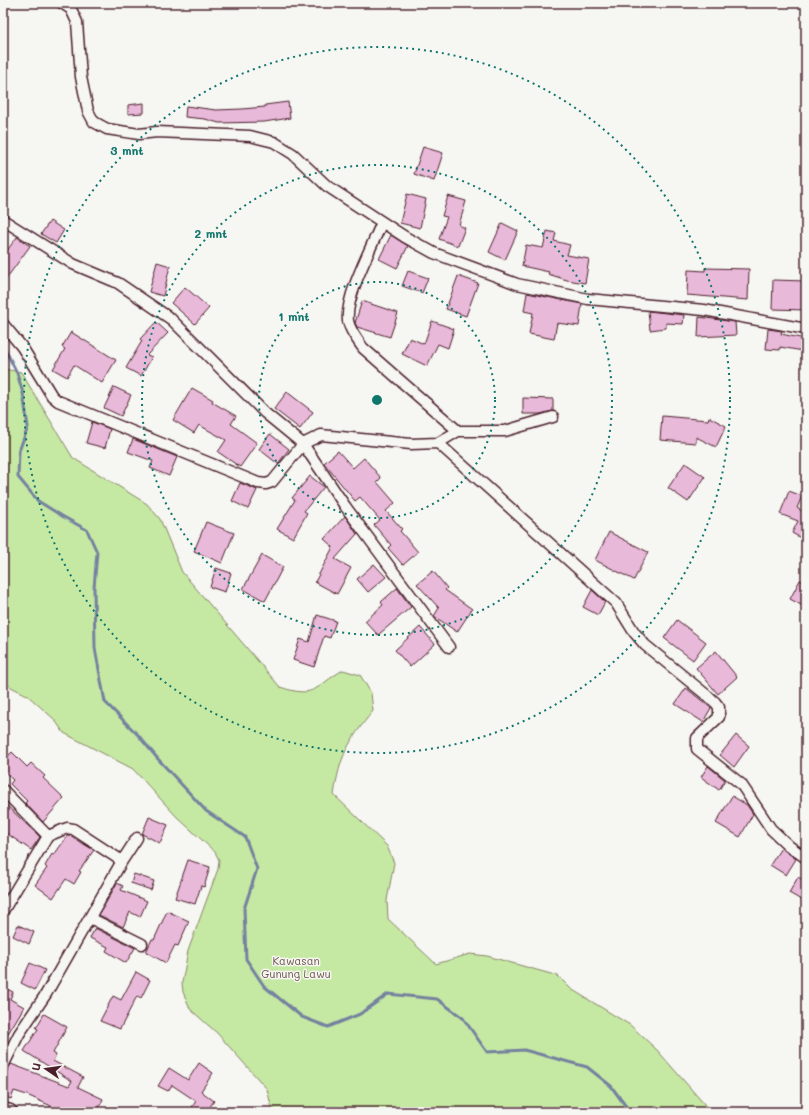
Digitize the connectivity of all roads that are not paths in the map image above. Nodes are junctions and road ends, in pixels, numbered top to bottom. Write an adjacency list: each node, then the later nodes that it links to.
1 (62, 3): 3 (street)
2 (3, 220): 9 (street)
3 (382, 222): 5 (street); 7 (street)
4 (3, 324): 9 (street)
5 (806, 330)
6 (553, 416): 7 (street)
7 (458, 430): 8 (street)
8 (438, 443): 9 (street); 14 (street)
9 (303, 444): 10 (street)
10 (449, 647)
11 (3, 790): 12 (street)
12 (48, 836): 15 (street); 16 (street)
13 (138, 838): 15 (street)
14 (806, 858)
15 (122, 861): 17 (street)
16 (3, 911)
17 (90, 918): 18 (street); 19 (street)
18 (142, 944)
19 (3, 1066)
20 (3, 1110): 21 (main road)
21 (10, 1112)

